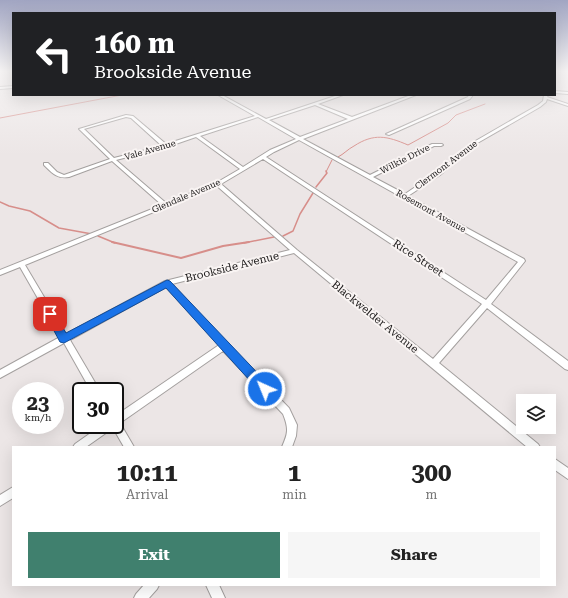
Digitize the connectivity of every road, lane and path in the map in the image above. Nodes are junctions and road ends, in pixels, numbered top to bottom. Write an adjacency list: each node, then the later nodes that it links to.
1 (227, 99): 9 (street, Rosemont Avenue)
2 (330, 99): 7 (street)
3 (404, 99): 10 (street, Glendale Avenue)
4 (467, 99): 12 (street)
5 (545, 99): 23 (street, Clermont Avenue)
6 (551, 99): 8 (street)
7 (315, 104): 10 (street); 11 (street)
8 (568, 105)
9 (259, 116): 11 (street, Rosemont Avenue); 13 (street, Vale Avenue)
10 (352, 119): 14 (street, Glendale Avenue)
11 (267, 120): 14 (street, Rosemont Avenue)
12 (388, 134)
13 (197, 136): 16 (street, Vale Avenue); 20 (street)
14 (301, 138): 17 (street, Glendale Avenue); 21 (street, Rosemont Avenue)
15 (441, 145): 21 (street, Wilkie Drive)
16 (165, 146): 18 (street, Vale Avenue); 18 (street)
17 (263, 157): 20 (street, Glendale Avenue); 29 (street, Rice Street)
18 (114, 160): 19 (street, Vale Avenue); 24 (street)
19 (46, 164)
20 (242, 168): 22 (street, Glendale Avenue)
21 (370, 177): 23 (street, Rosemont Avenue)
22 (218, 184): 24 (street, Glendale Avenue); 25 (street, Blackwelder Avenue)
23 (404, 197): 29 (street, Rosemont Avenue)
24 (166, 206): 26 (street, Glendale Avenue)
25 (295, 251): 28 (street, Brookside Avenue); 32 (street, Blackwelder Avenue)
26 (21, 264): 27 (street, Glendale Avenue); 30 (street)
27 (0, 273)
28 (167, 283): 30 (street, Brookside Avenue); 31 (street)
29 (487, 304): 32 (street, Rosemont Avenue); 33 (street, Rice Street)
30 (64, 339): 34 (street, Brookside Avenue); 35 (street)
31 (224, 346): 36 (street); 41 (street)
32 (433, 364): 42 (street, Blackwelder Avenue)
33 (568, 366)
34 (0, 374)
35 (90, 382)
36 (124, 416)
37 (97, 434): 39 (street)
38 (122, 434): 40 (street)
39 (79, 446)
40 (129, 446)
41 (287, 446)
42 (534, 446)
43 (556, 465): 44 (street)
44 (568, 474)
45 (12, 493): 46 (street)
46 (0, 501)
47 (153, 586): 49 (street)
48 (213, 586): 50 (street)
49 (140, 598)
50 (219, 598)

